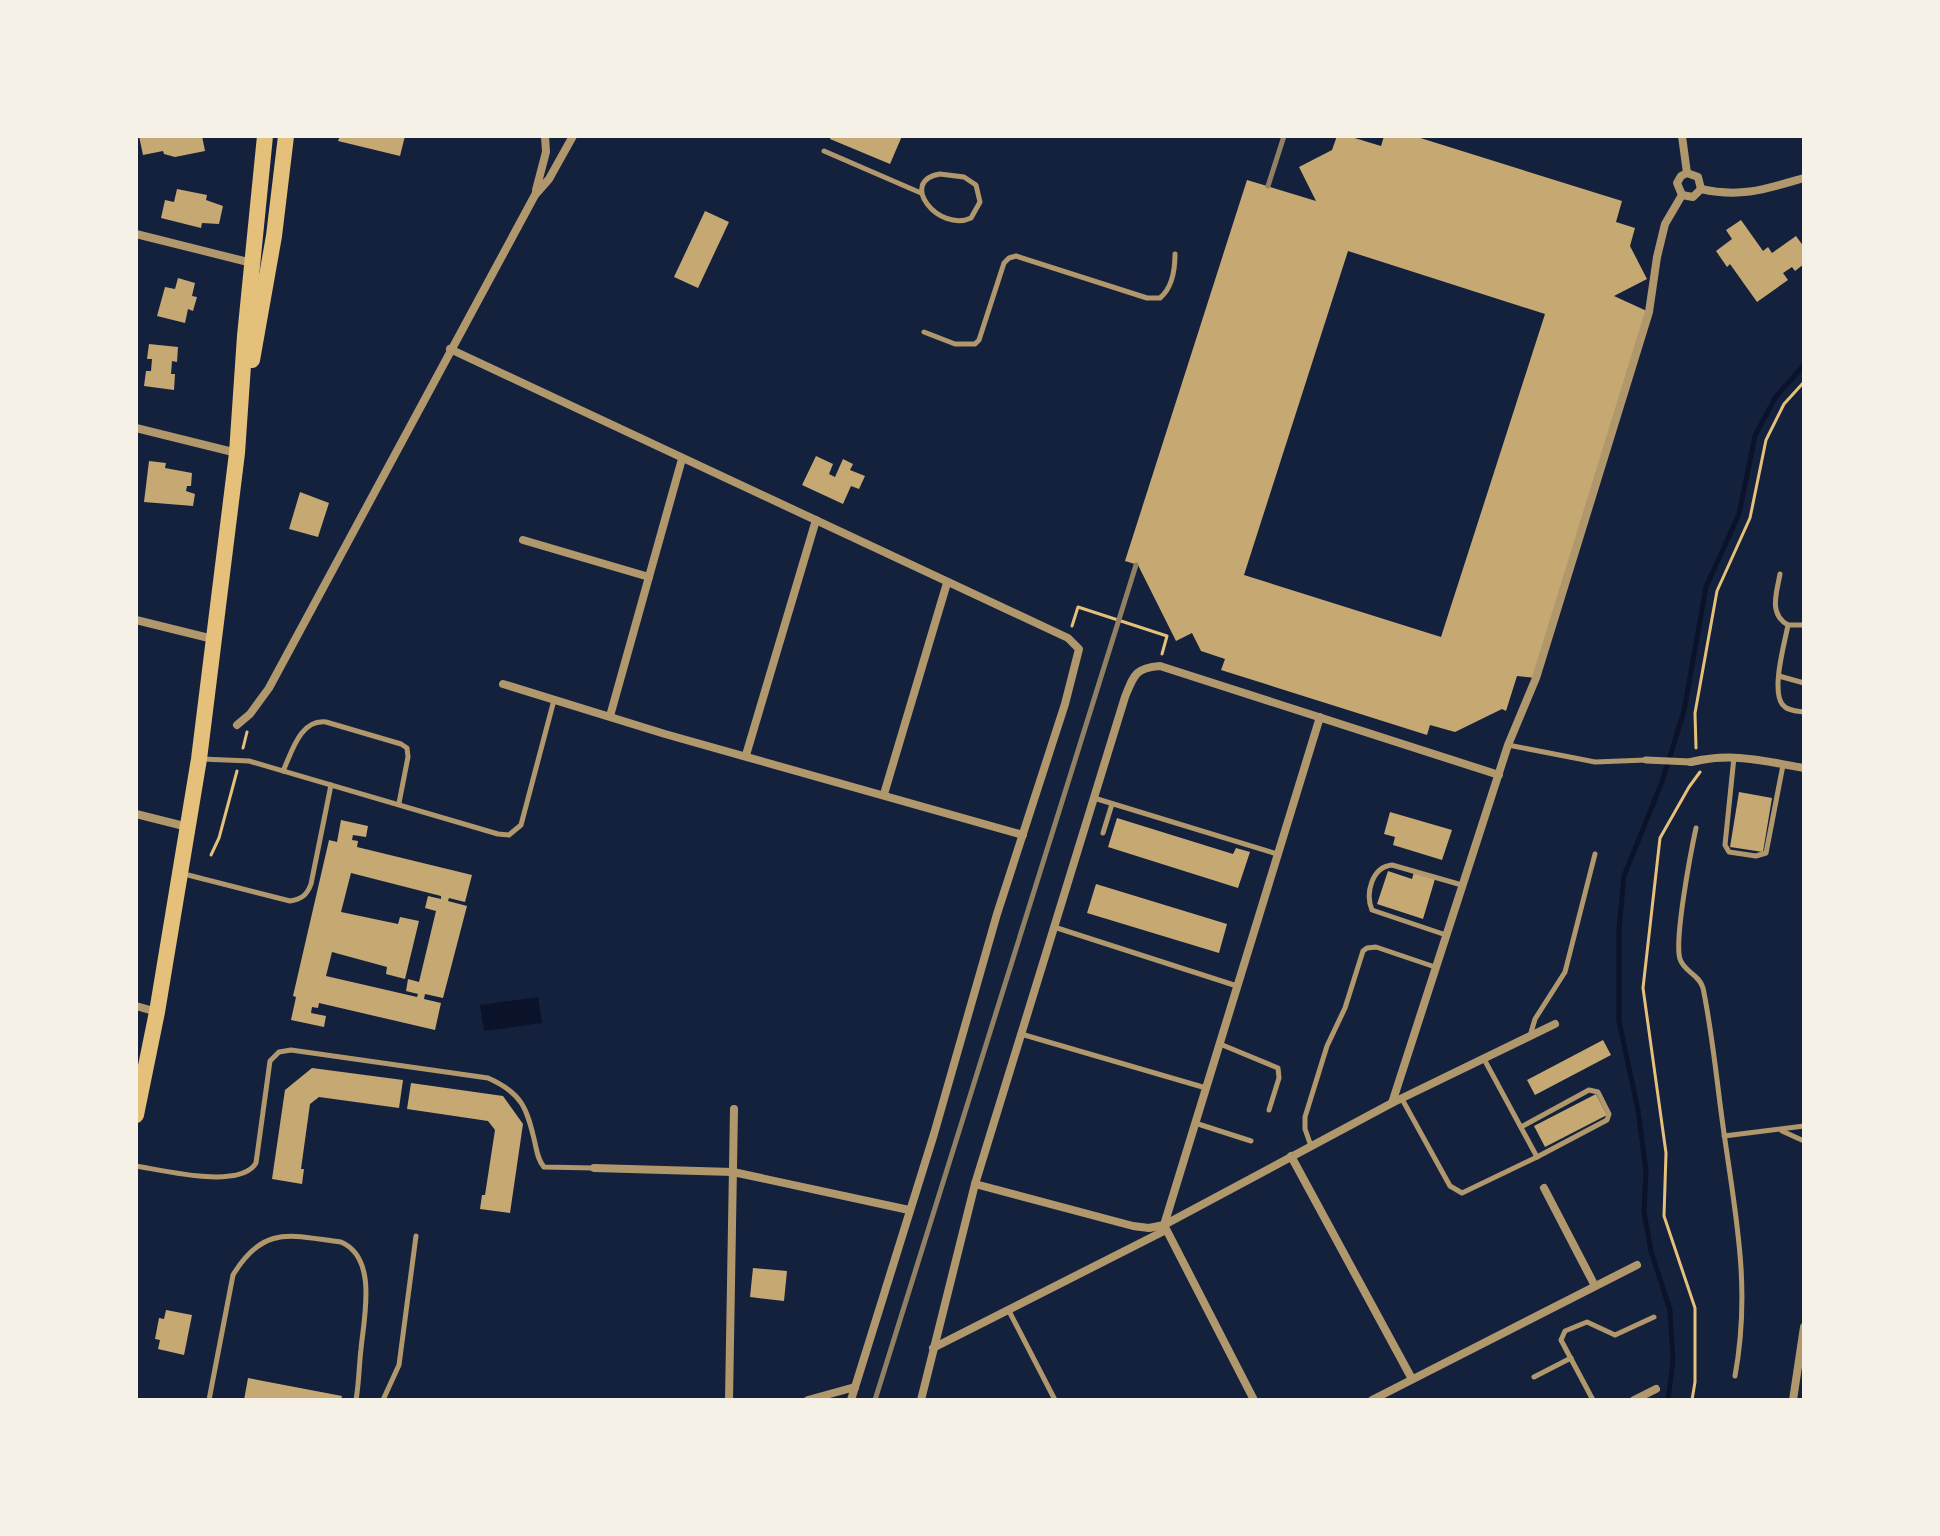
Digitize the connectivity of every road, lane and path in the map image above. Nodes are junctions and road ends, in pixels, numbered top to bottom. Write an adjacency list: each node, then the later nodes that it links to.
1 (265, 136): 15 (main road)
2 (286, 136): 19 (main road)
3 (545, 136): 11 (street)
4 (573, 136): 11 (street)
5 (1682, 136): 7 (street)
6 (824, 151): 10 (lane)
7 (1687, 173): 9 (street); 12 (street)
8 (1804, 178): 9 (street)
9 (1701, 189): 12 (street)
10 (921, 193): 10 (lane)
11 (535, 195): 17 (street)
12 (1682, 195): 43 (street)
13 (136, 234): 15 (street)
14 (1175, 254): 16 (lane)
15 (253, 263): 19 (main road)
16 (924, 332)
17 (450, 349): 22 (street); 41 (street)
18 (1804, 382): 46 (path)
19 (240, 416): 21 (main road)
20 (136, 428): 21 (street)
21 (237, 453): 32 (main road)
22 (682, 459): 23 (street); 26 (street)
23 (816, 520): 27 (street); 44 (street)
24 (523, 540): 26 (street)
25 (1780, 574): 29 (lane)
26 (649, 577): 39 (street)
27 (947, 583): 31 (street); 56 (street)
28 (136, 620): 32 (street)
29 (1788, 625): 30 (lane); 34 (lane)
30 (1804, 625)
31 (1068, 638): 33 (path); 64 (street)
32 (213, 639): 47 (main road)
33 (1160, 666): 40 (street); 57 (street)
34 (1779, 676): 35 (lane); 38 (lane)
35 (1804, 683)
36 (503, 684): 37 (street)
37 (554, 699): 39 (street); 58 (lane)
38 (1804, 712)
39 (610, 716): 44 (street)
40 (1320, 717): 54 (street); 67 (street)
41 (245, 719): 42 (street); 49 (path)
42 (237, 725)
43 (1508, 745): 48 (lane); 54 (street)
44 (746, 755): 56 (street)
45 (1734, 756): 46 (street); 51 (street); 51 (lane)
46 (1713, 757): 50 (street); 129 (path)
47 (199, 759): 49 (lane); 61 (main road)
48 (1646, 760): 50 (street)
49 (239, 761): 53 (lane); 66 (path)
50 (1691, 762)
51 (1783, 765): 52 (street)
52 (1804, 768)
53 (283, 771): 55 (lane); 58 (lane)
54 (1499, 775): 69 (street)
55 (331, 785): 58 (lane); 68 (lane)
56 (884, 794): 64 (street)
57 (1094, 798): 59 (lane); 70 (street)
58 (399, 803)
59 (1112, 804): 63 (lane); 67 (lane)
60 (136, 814): 61 (street)
61 (189, 827): 68 (main road)
62 (1696, 828): 91 (lane)
63 (1103, 833)
64 (1023, 835): 102 (street)
65 (1595, 854): 78 (lane)
66 (211, 855)
67 (1278, 855): 73 (street)
68 (180, 874): 75 (main road)
69 (1463, 886): 71 (street); 71 (lane)
70 (1054, 927): 73 (lane); 77 (street)
71 (1447, 936): 72 (street)
72 (1436, 967): 83 (street); 94 (lane)
73 (1237, 986): 79 (street)
74 (136, 1006): 75 (street)
75 (157, 1012): 86 (main road)
76 (1555, 1024): 78 (street)
77 (1021, 1034): 81 (lane); 100 (street)
78 (1530, 1036): 80 (street)
79 (1219, 1044): 81 (street); 85 (lane)
80 (1484, 1059): 82 (street); 89 (lane)
81 (1206, 1088): 87 (street)
82 (1402, 1098): 83 (street); 96 (lane)
83 (1392, 1103): 94 (street)
84 (734, 1109): 99 (street)
85 (1269, 1110)
86 (136, 1115)
87 (1195, 1123): 92 (lane); 103 (street)
88 (1804, 1126): 90 (lane)
89 (1521, 1127): 96 (lane); 96 (lane)
90 (1781, 1130): 91 (lane); 93 (lane)
91 (1724, 1136): 112 (lane)
92 (1251, 1141)
93 (1804, 1141)
94 (1311, 1146): 95 (street)
95 (1291, 1156): 103 (street); 114 (street)
96 (1537, 1157)
97 (136, 1166): 98 (lane)
98 (594, 1168): 99 (street)
99 (733, 1172): 102 (street); 120 (street)
100 (975, 1184): 103 (street); 110 (street)
101 (1544, 1188): 106 (street)
102 (909, 1210): 115 (street)
103 (1165, 1227): 107 (street); 125 (street)
104 (416, 1236): 119 (lane)
105 (1637, 1265): 106 (street)
106 (1595, 1286): 114 (street)
107 (1009, 1311): 110 (street); 124 (lane)
108 (1654, 1317): 111 (lane)
109 (1804, 1327): 130 (street)
110 (933, 1348): 123 (street)
111 (1571, 1358): 113 (lane); 127 (lane)
112 (1735, 1376)
113 (1534, 1377)
114 (1412, 1379): 126 (street)
115 (855, 1387): 121 (street); 122 (street)
116 (1656, 1389): 128 (street)
117 (209, 1400): 118 (lane)
118 (356, 1400)
119 (383, 1400)
120 (729, 1400)
121 (808, 1400)
122 (851, 1400)
123 (921, 1400)
124 (1055, 1400)
125 (1254, 1400)
126 (1372, 1400)
127 (1593, 1400)
128 (1634, 1400)
129 (1692, 1400)
130 (1793, 1400)

